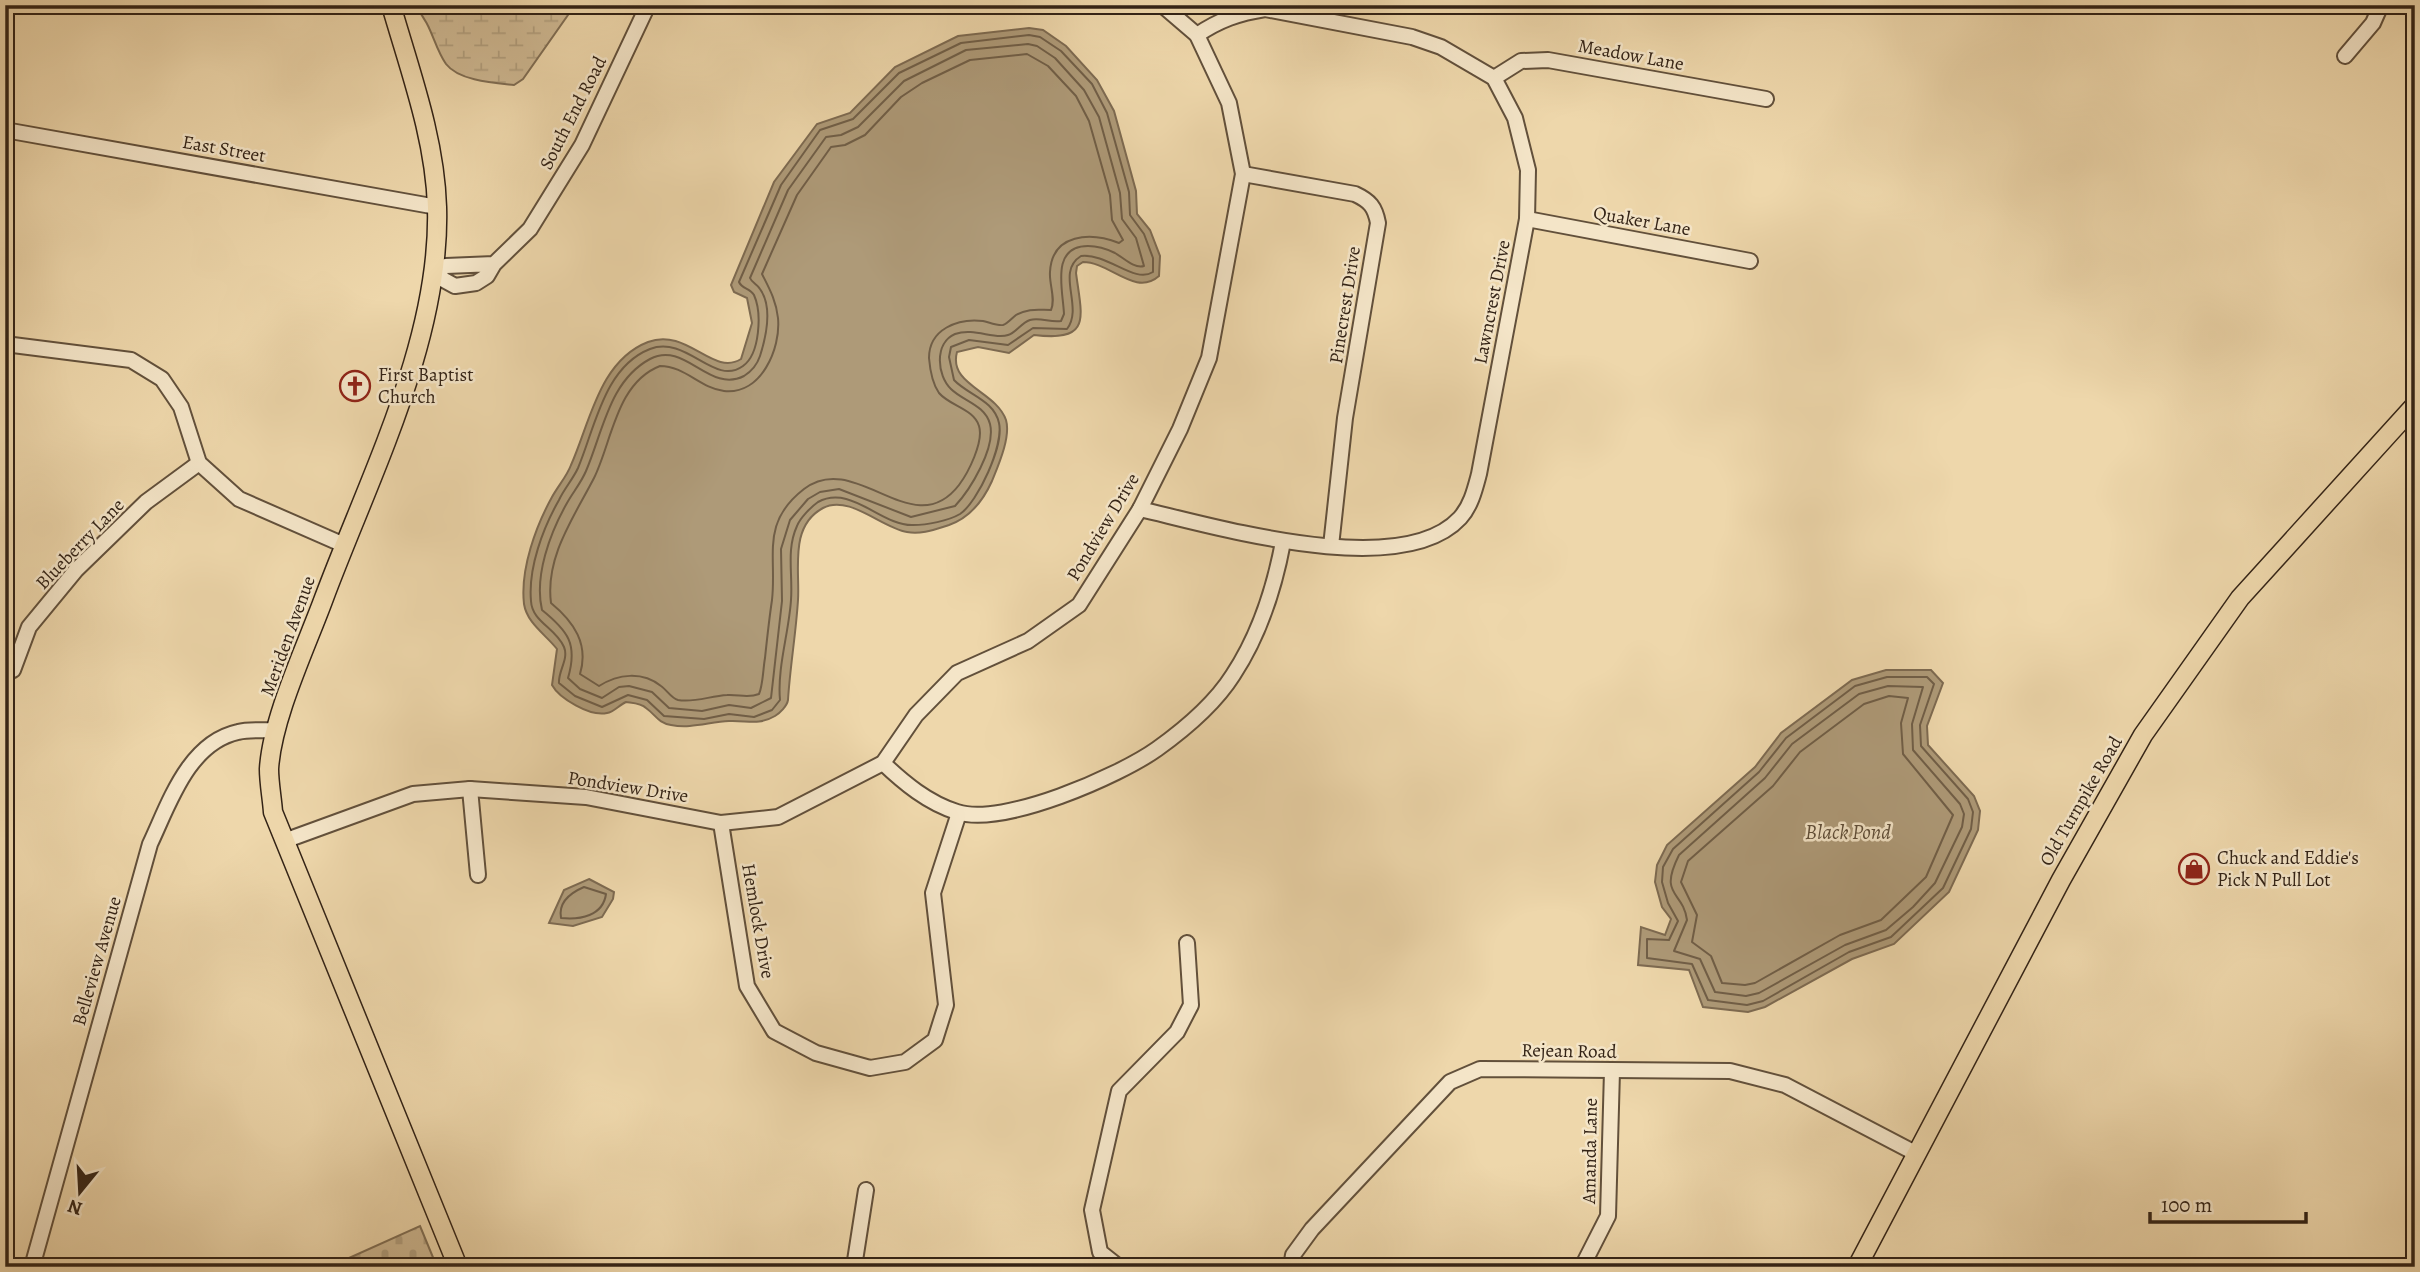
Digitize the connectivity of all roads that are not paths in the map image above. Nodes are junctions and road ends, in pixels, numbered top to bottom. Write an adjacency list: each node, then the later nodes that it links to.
1 (391, 5): 11 (main road, Meriden Avenue)
2 (648, 5): 14 (street, South End Road)
3 (1162, 5): 5 (street, Pondview Drive)
4 (2381, 5): 6 (street)
5 (1197, 35): 7 (street); 10 (street, Pondview Drive)
6 (2345, 57)
7 (1494, 78): 8 (street, Meadow Lane); 12 (street, Lawncrest Drive)
8 (1766, 99)
9 (5, 130): 11 (street, East Street)
10 (1243, 174): 19 (street, Pondview Drive); 22 (street, Pinecrest Drive)
11 (437, 207): 15 (main road, Meriden Avenue)
12 (1527, 219): 13 (street, Quaker Lane); 22 (street, Lawncrest Drive)
13 (1750, 261)
14 (495, 264): 15 (street); 15 (street, South End Road)
15 (433, 274): 21 (main road, Meriden Avenue)
16 (5, 344): 18 (street)
17 (2415, 405): 33 (main road, Old Turnpike Road)
18 (199, 463): 21 (street); 23 (street, Blueberry Lane)
19 (1140, 509): 20 (street, Lawncrest Drive); 25 (street, Pondview Drive)
20 (1283, 542): 22 (street, Lawncrest Drive); 27 (street)
21 (344, 545): 24 (main road, Meriden Avenue)
22 (1331, 546)
23 (13, 670)
24 (276, 730): 29 (main road, Meriden Avenue); 35 (street, Belleview Avenue)
25 (883, 763): 27 (street); 28 (street, Pondview Drive)
26 (470, 789): 28 (street, Pondview Drive); 29 (street, Pondview Drive); 30 (street)
27 (959, 813): 28 (street, Hemlock Drive)
28 (721, 823)
29 (284, 841): 36 (main road, Meriden Avenue)
30 (478, 875)
31 (1186, 943): 38 (street)
32 (1612, 1071): 33 (street, Rejean Road); 39 (street, Rejean Road); 40 (street, Amanda Lane)
33 (1917, 1154): 41 (main road, Old Turnpike Road)
34 (866, 1190): 37 (street)
35 (32, 1267)
36 (458, 1267)
37 (854, 1267)
38 (1119, 1267)
39 (1291, 1267)
40 (1581, 1267)
41 (1857, 1267)

